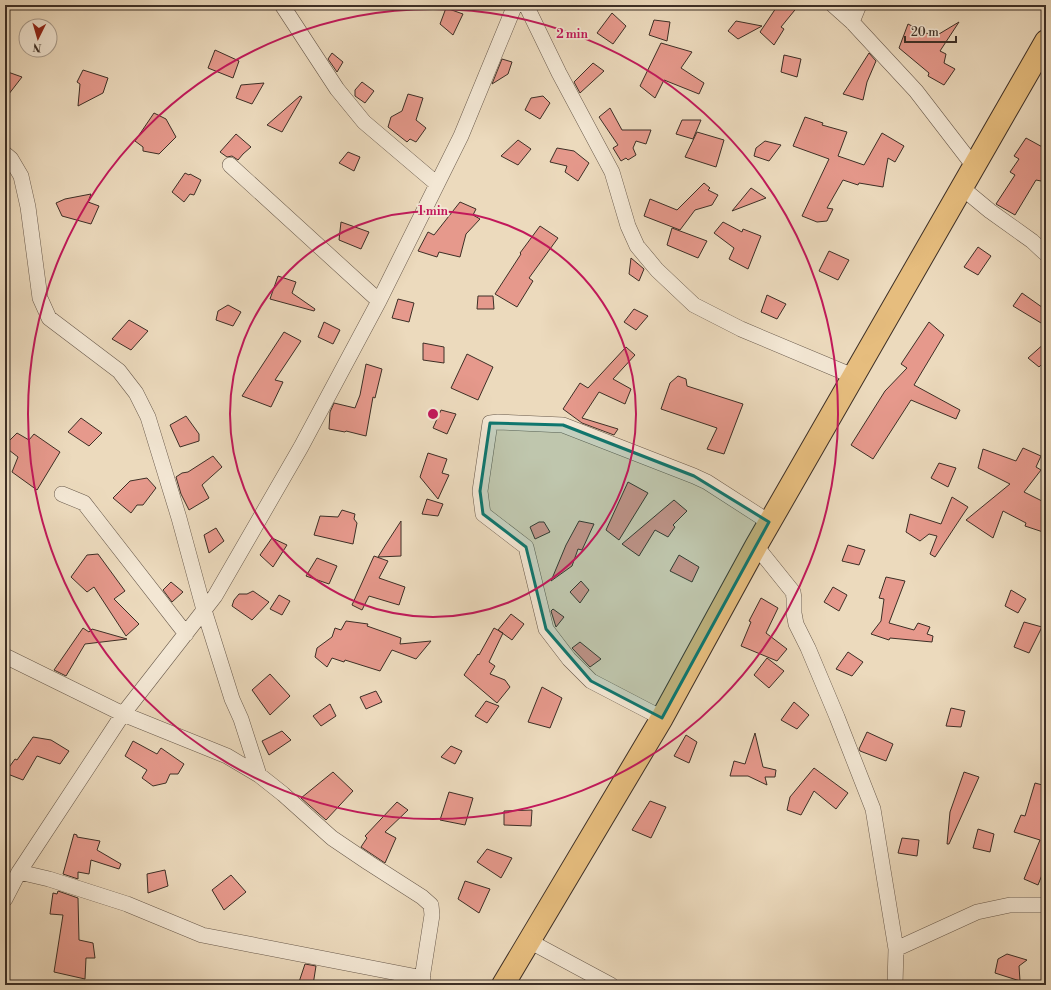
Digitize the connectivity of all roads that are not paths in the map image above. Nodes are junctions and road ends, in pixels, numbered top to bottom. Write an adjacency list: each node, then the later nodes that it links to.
1 (282, 5): 11 (street)
2 (516, 5): 11 (street)
3 (526, 5): 15 (street)
4 (833, 5): 6 (street)
5 (859, 5): 6 (street)
6 (852, 22): 10 (street)
7 (1046, 41): 10 (main road)
8 (5, 154): 19 (street)
9 (230, 165): 14 (street)
10 (973, 165): 12 (main road)
11 (437, 184): 14 (street)
12 (961, 187): 13 (street); 15 (main road)
13 (1046, 254)
14 (379, 302): 19 (street)
15 (853, 376): 17 (main road)
16 (62, 494): 20 (street)
17 (769, 522): 18 (main road); 23 (street)
18 (756, 546): 23 (main road); 29 (street)
19 (204, 610): 20 (street); 24 (street)
20 (186, 634): 22 (street)
21 (5, 656): 22 (street)
22 (123, 714): 24 (street); 25 (street)
23 (662, 718): 28 (main road)
24 (259, 776): 30 (street)
25 (19, 872): 26 (street); 30 (street)
26 (5, 899)
27 (1046, 905): 29 (street)
28 (529, 941): 31 (main road); 32 (street)
29 (896, 949): 33 (street)
30 (422, 981)
31 (503, 985)
32 (611, 985)
33 (895, 985)

